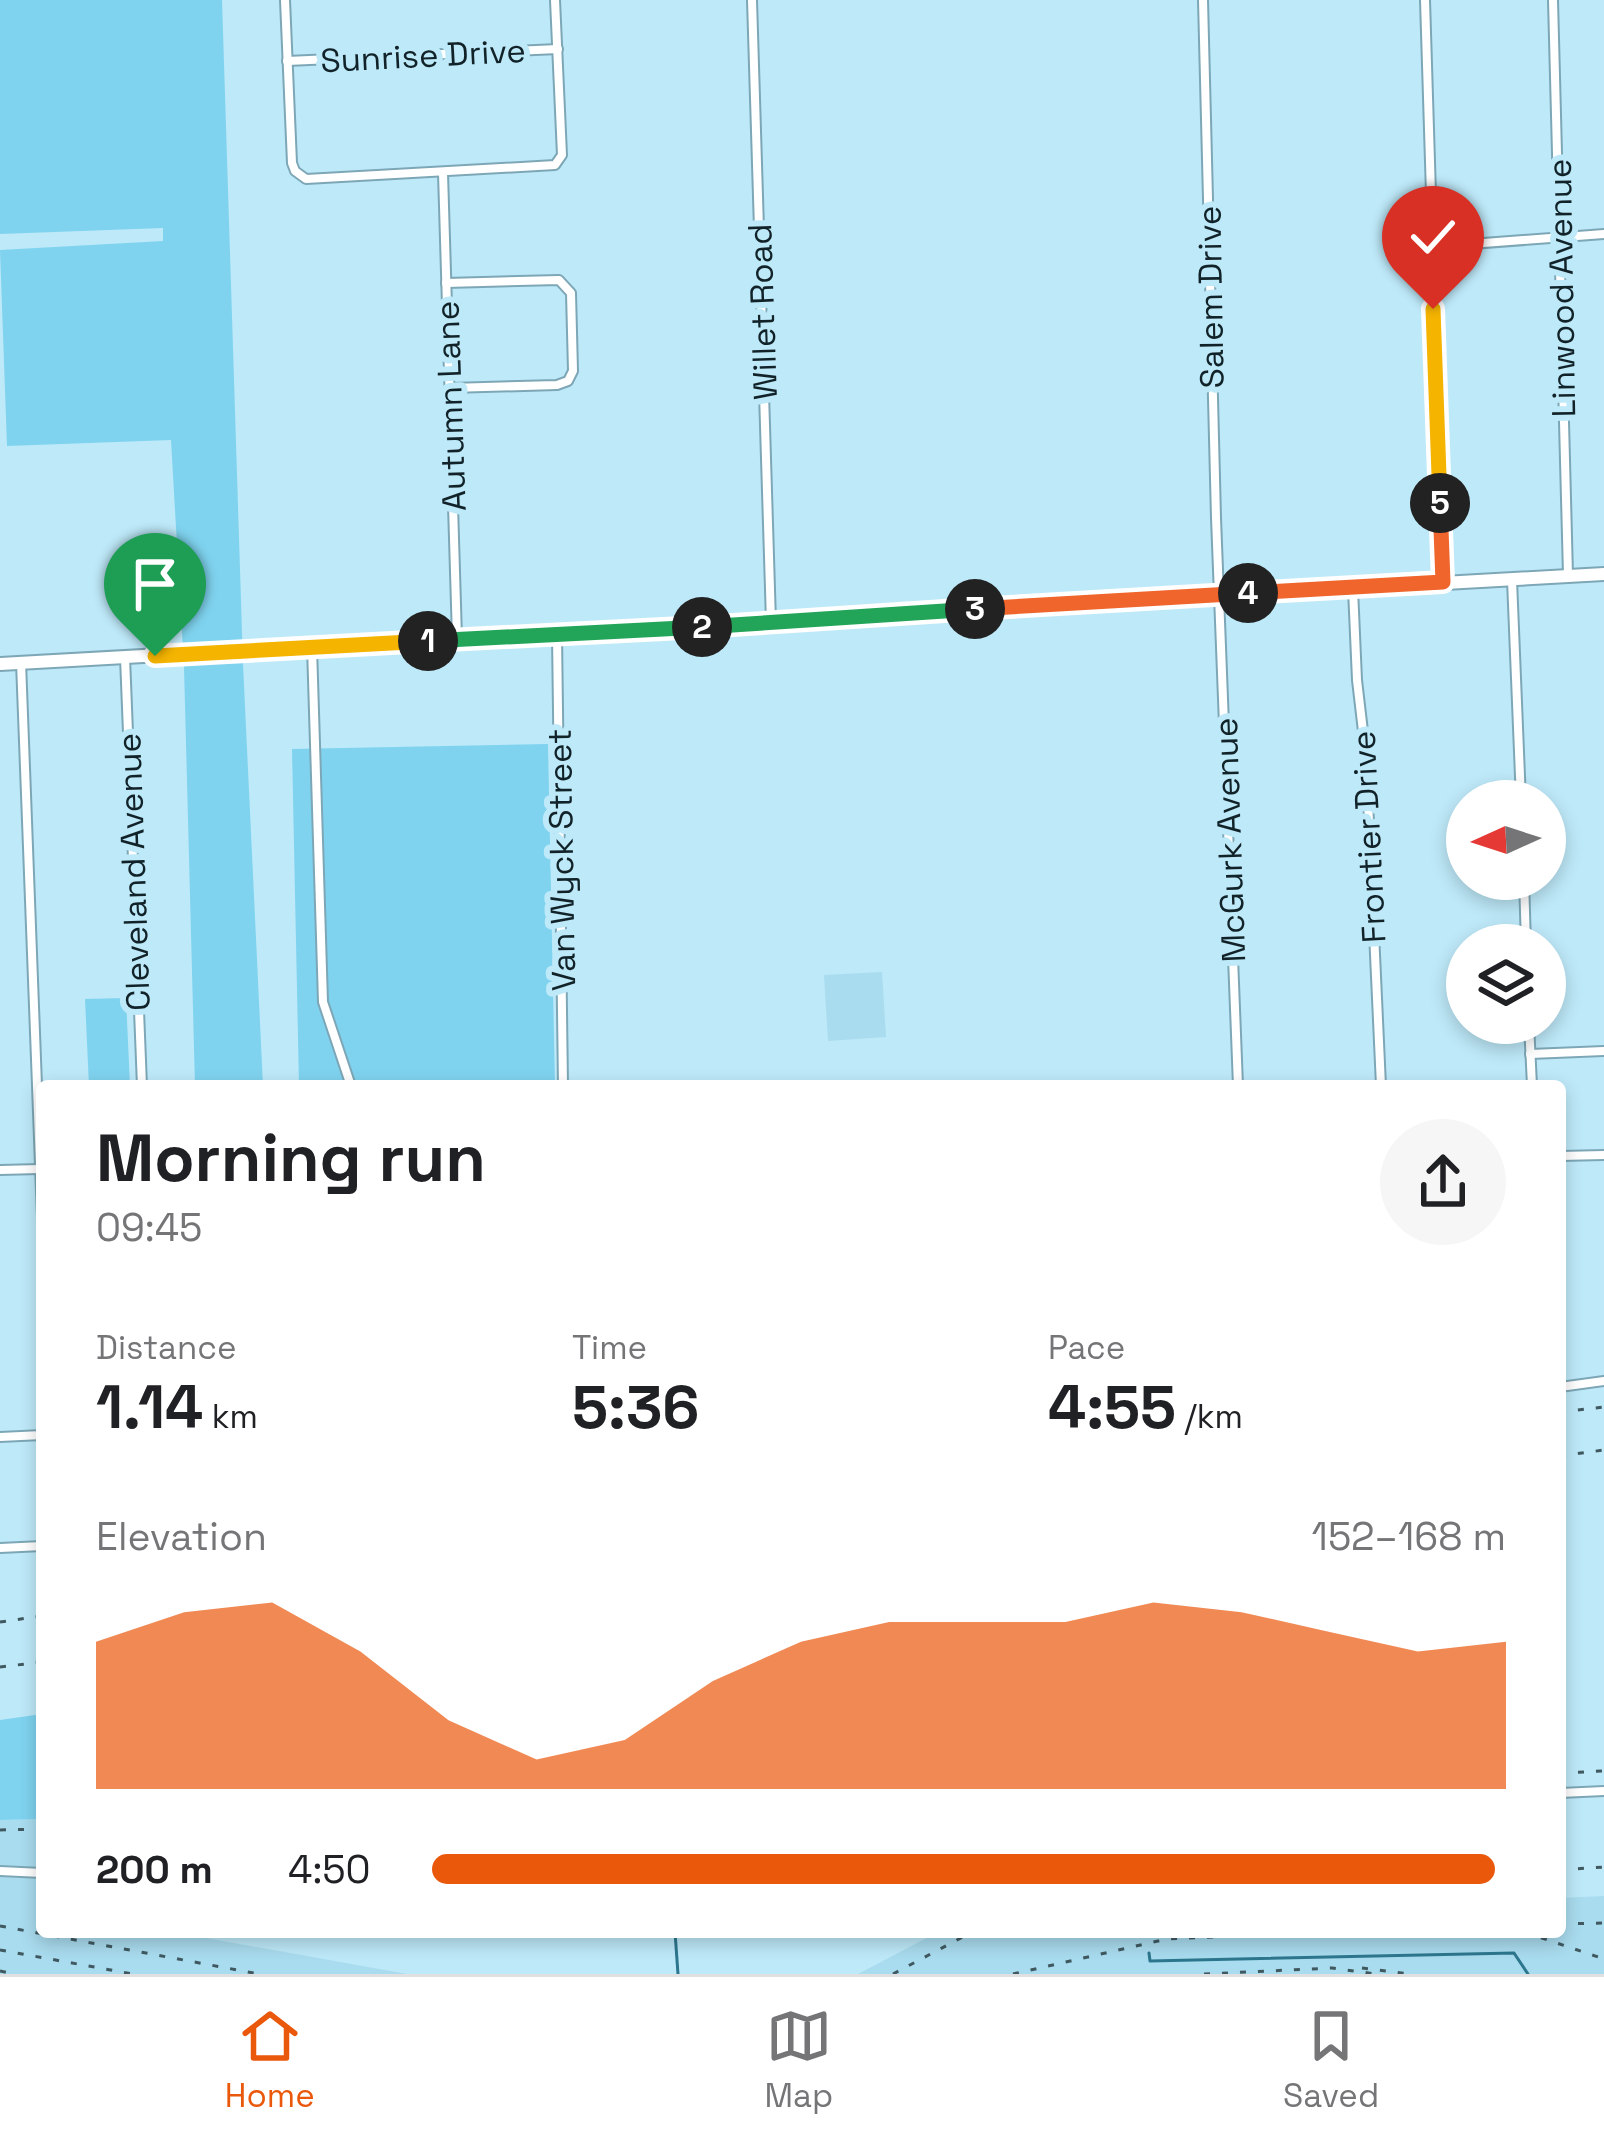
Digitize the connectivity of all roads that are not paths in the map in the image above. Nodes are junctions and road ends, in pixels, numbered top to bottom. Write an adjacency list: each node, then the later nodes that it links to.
1 (285, 0): 8 (street)
2 (555, 0): 7 (street)
3 (752, 0): 21 (street, Willet Road)
4 (1203, 0): 20 (street, Salem Drive)
5 (1425, 0): 12 (street)
6 (1553, 0): 11 (street, Linwood Avenue)
7 (558, 49): 8 (street, Sunrise Drive); 9 (street)
8 (287, 61): 9 (street)
9 (443, 173): 13 (street, Autumn Lane)
10 (1604, 234): 11 (street)
11 (1560, 236): 12 (street); 16 (street, Linwood Avenue)
12 (1432, 247): 18 (street)
13 (446, 284): 14 (street, Autumn Lane); 14 (street)
14 (449, 388): 23 (street, Autumn Lane)
15 (1604, 574): 16 (main road)
16 (1568, 575): 17 (main road)
17 (1512, 579): 18 (main road); 28 (street)
18 (1443, 582): 19 (main road)
19 (1352, 587): 20 (main road); 37 (street, Frontier Drive)
20 (1220, 595): 21 (main road); 36 (street, McGurk Avenue)
21 (771, 623): 22 (main road)
22 (557, 635): 23 (main road); 35 (street, Van Wyck Street)
23 (457, 640): 24 (main road)
24 (312, 647): 25 (main road); 34 (street)
25 (125, 657): 26 (main road); 33 (street, Cleveland Avenue)
26 (21, 662): 27 (main road); 32 (street)
27 (0, 664)
28 (1520, 780)
29 (1530, 1044): 31 (street)
30 (1604, 1051): 31 (street)
31 (1530, 1054): 38 (street)
32 (37, 1080)
33 (142, 1080)
34 (349, 1080)
35 (563, 1080)
36 (1238, 1080)
37 (1381, 1080)
38 (1532, 1080)
39 (1604, 1155): 40 (street)
40 (1566, 1156)
41 (36, 1169): 42 (street)
42 (0, 1170)
43 (1604, 1381): 44 (street)
44 (1566, 1386)
45 (36, 1435): 46 (street)
46 (0, 1437)
47 (36, 1546): 48 (street)
48 (0, 1548)
49 (1604, 1791): 50 (street)
50 (1566, 1793)
51 (0, 1871): 52 (street)
52 (36, 1873)

